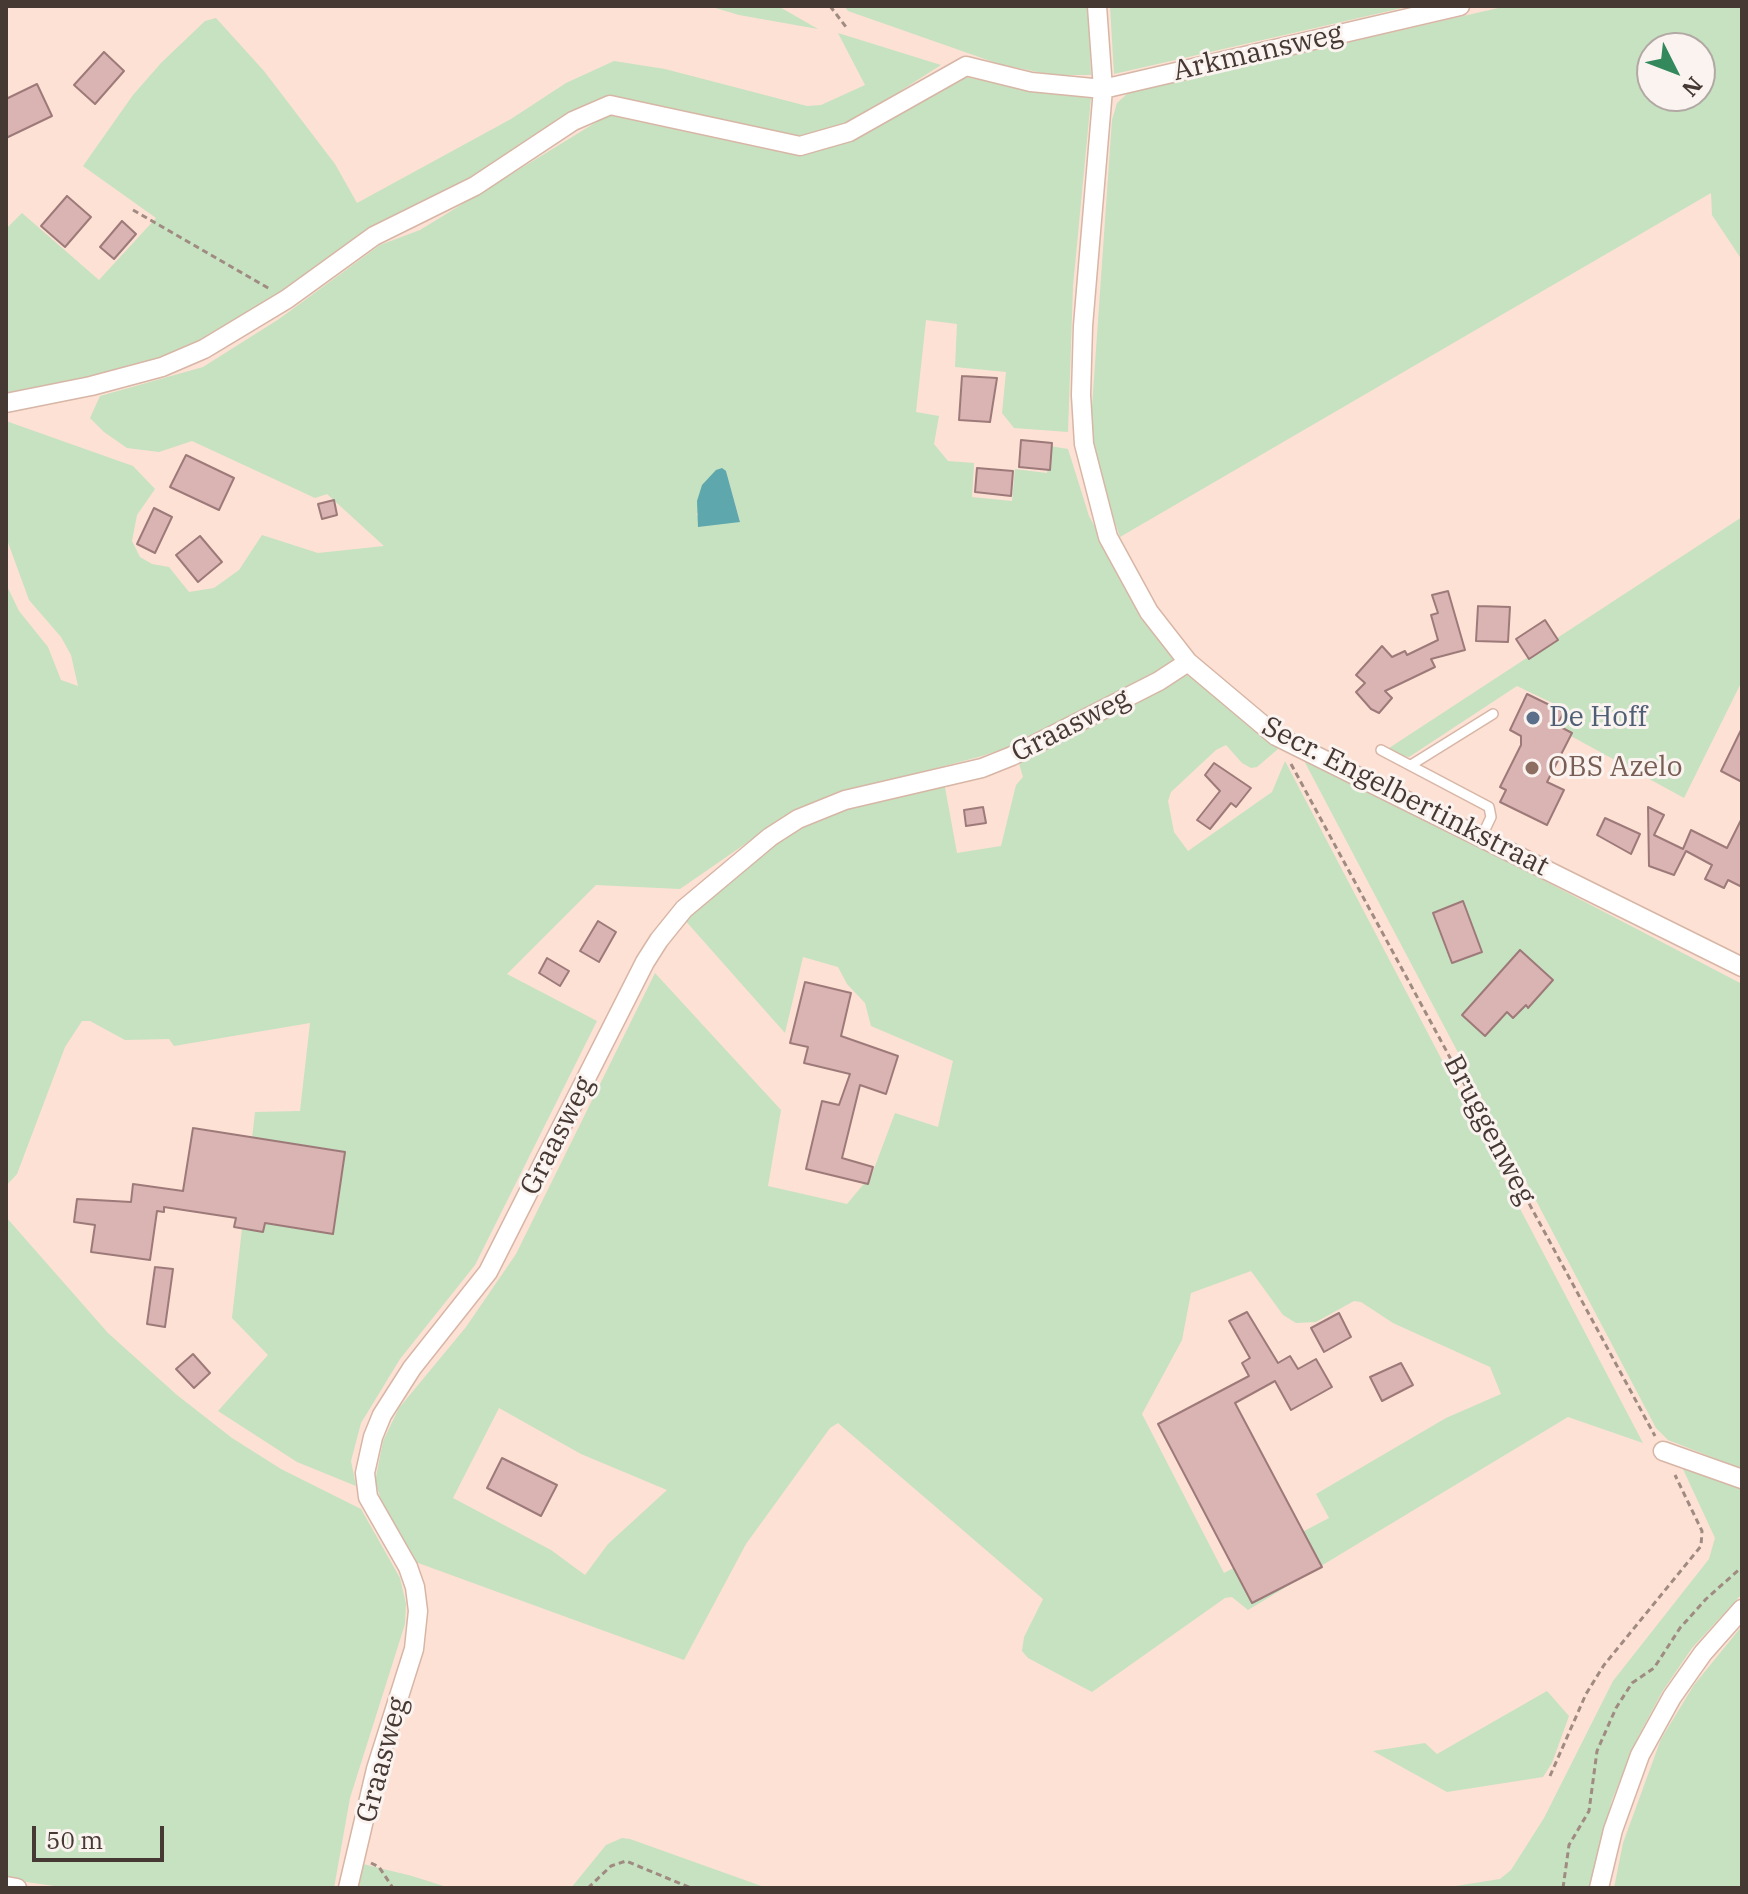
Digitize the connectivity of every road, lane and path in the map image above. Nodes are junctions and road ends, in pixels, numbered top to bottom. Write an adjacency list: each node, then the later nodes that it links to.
1 (830, 6): 4 (path)
2 (1097, 6): 5 (street, Secr. Engelbertinkstraat)
3 (1460, 6): 5 (street, Arkmansweg)
4 (846, 27)
5 (1103, 89): 7 (street, Arkmansweg); 9 (street, Secr. Engelbertinkstraat)
6 (133, 210): 7 (path)
7 (287, 299): 8 (street, Arkmansweg)
8 (6, 403)
9 (1188, 662): 14 (street, Secr. Engelbertinkstraat); 21 (street, Graasweg)
10 (1493, 714): 13 (lane)
11 (1381, 750): 13 (lane)
12 (1291, 763): 16 (path, Bruggenweg)
13 (1411, 765): 14 (lane)
14 (1481, 838): 15 (street, Secr. Engelbertinkstraat)
15 (1742, 967)
16 (1663, 1451): 17 (street); 20 (path, Bruggenweg)
17 (1742, 1479)
18 (1742, 1567): 28 (path)
19 (1742, 1609): 29 (street)
20 (1550, 1776)
21 (356, 1865): 24 (street, Graasweg); 25 (path)
22 (6, 1886): 23 (street)
23 (17, 1888)
24 (348, 1888)
25 (393, 1888)
26 (588, 1888): 27 (path)
27 (691, 1888)
28 (1563, 1888)
29 (1599, 1888)

